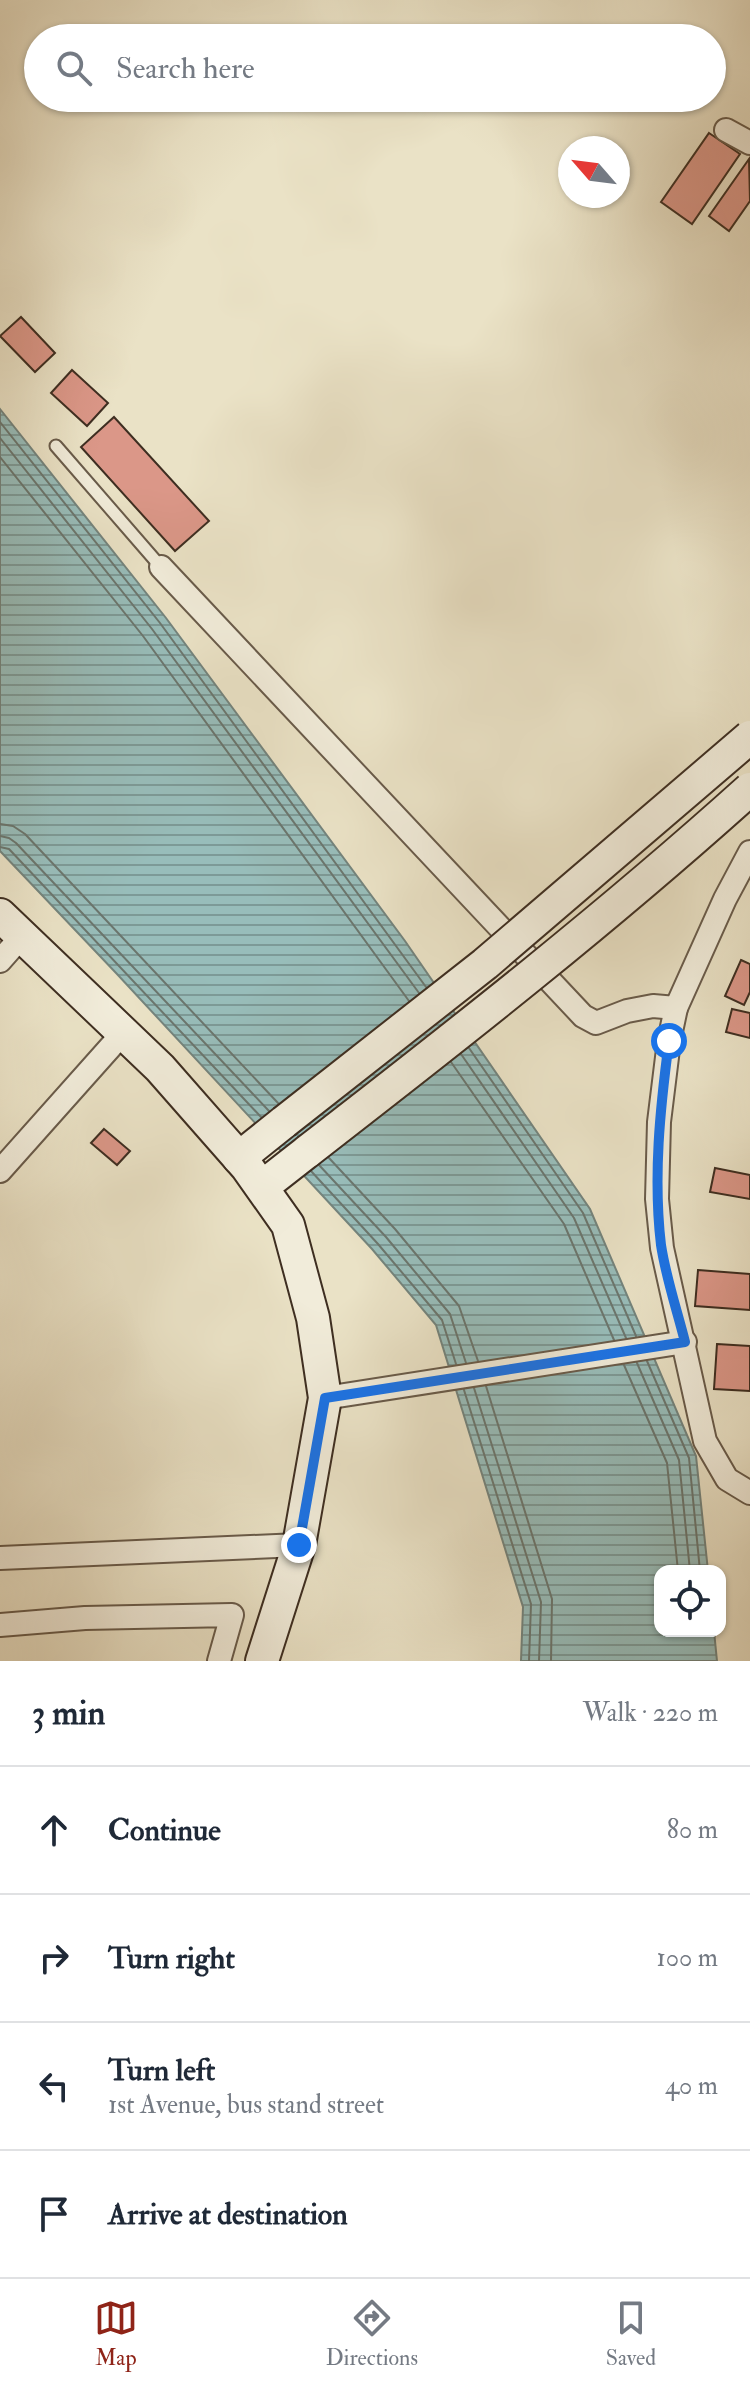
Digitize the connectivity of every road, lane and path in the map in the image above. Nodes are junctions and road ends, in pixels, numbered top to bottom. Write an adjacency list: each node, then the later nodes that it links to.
1 (726, 130): 2 (street)
2 (750, 143)
3 (56, 446): 4 (lane)
4 (161, 567): 10 (street)
5 (750, 737): 12 (street, bridge)
6 (750, 789): 14 (street, bridge)
7 (750, 852): 10 (street)
8 (11, 926): 9 (street); 11 (street)
9 (0, 961)
10 (676, 1008): 15 (street)
11 (123, 1033): 12 (street); 13 (street)
12 (239, 1158): 14 (street)
13 (0, 1171)
14 (262, 1187): 16 (street)
15 (685, 1342): 16 (street); 17 (street)
16 (325, 1398): 18 (street)
17 (750, 1493)
18 (299, 1545): 19 (street); 22 (street)
19 (0, 1558)
20 (0, 1625): 21 (street)
21 (219, 1661)
22 (262, 1661)

